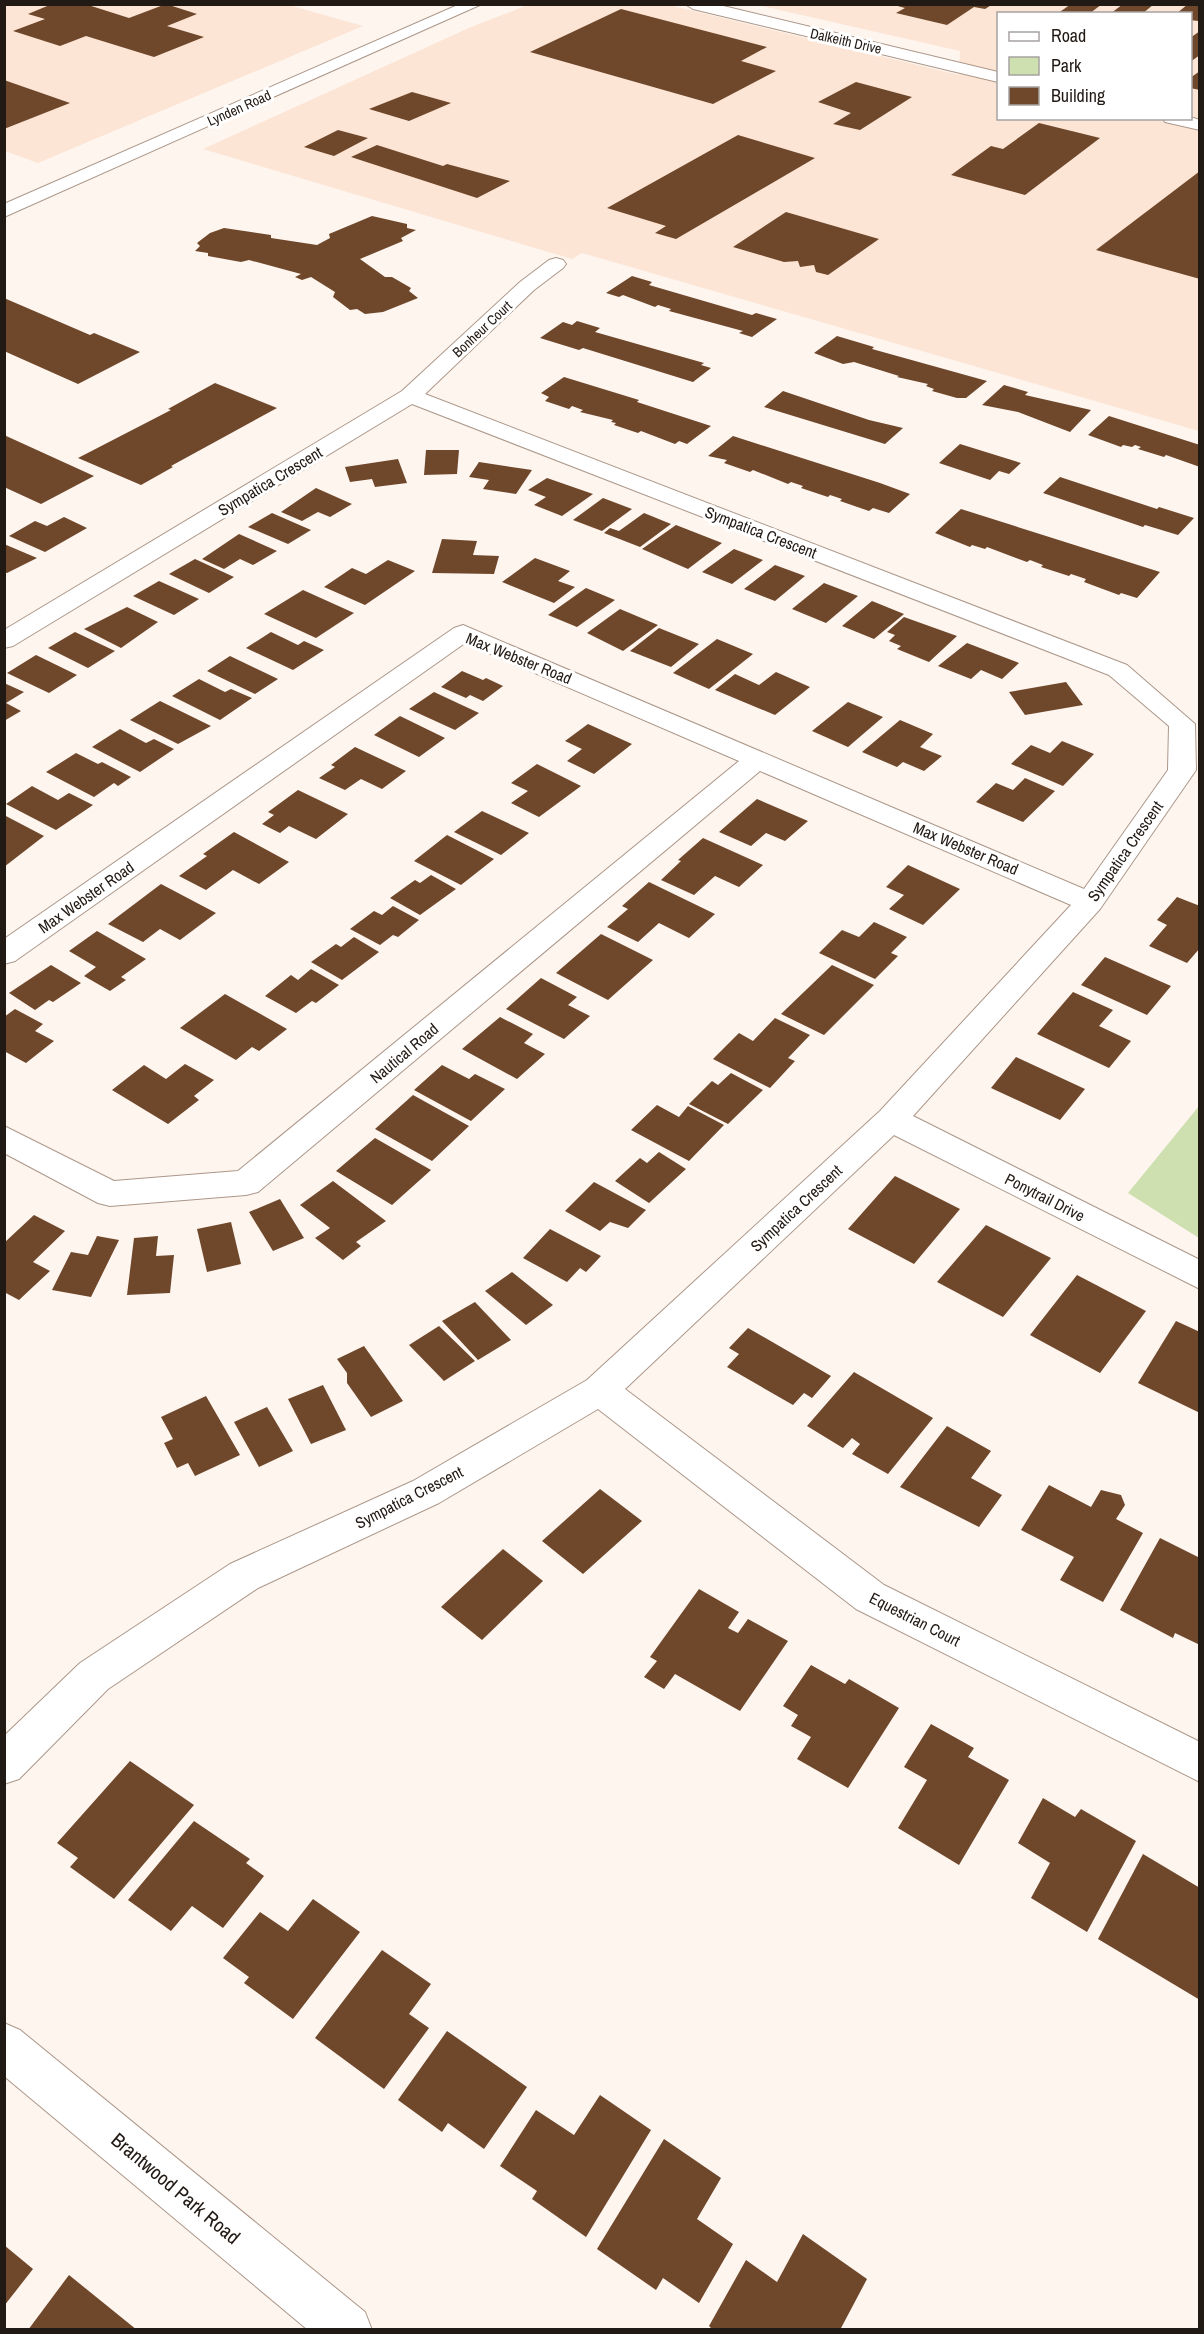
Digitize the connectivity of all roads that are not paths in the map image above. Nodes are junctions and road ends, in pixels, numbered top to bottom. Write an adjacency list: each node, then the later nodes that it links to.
1 (474, 4): 6 (street, Lynden Road)
2 (693, 4): 3 (street, Dalkeith Drive)
3 (997, 77)
4 (1180, 120): 5 (street)
5 (1200, 125)
6 (4, 211)
7 (556, 264): 8 (street, Bonheur Court)
8 (410, 396): 9 (street, Sympatica Crescent); 11 (street, Sympatica Crescent)
9 (4, 641)
10 (758, 759): 11 (street, Max Webster Road); 12 (street, Max Webster Road); 14 (street, Nautical Road)
11 (1090, 902): 13 (street, Sympatica Crescent)
12 (4, 954)
13 (891, 1119): 15 (street, Ponytrail Drive); 16 (street, Sympatica Crescent)
14 (4, 1138)
15 (1200, 1276)
16 (600, 1390): 17 (street, Equestrian Court); 18 (street, Sympatica Crescent)
17 (1200, 1763)
18 (4, 1765)
19 (4, 2046): 20 (street, Brantwood Park Road)
20 (347, 2330)

